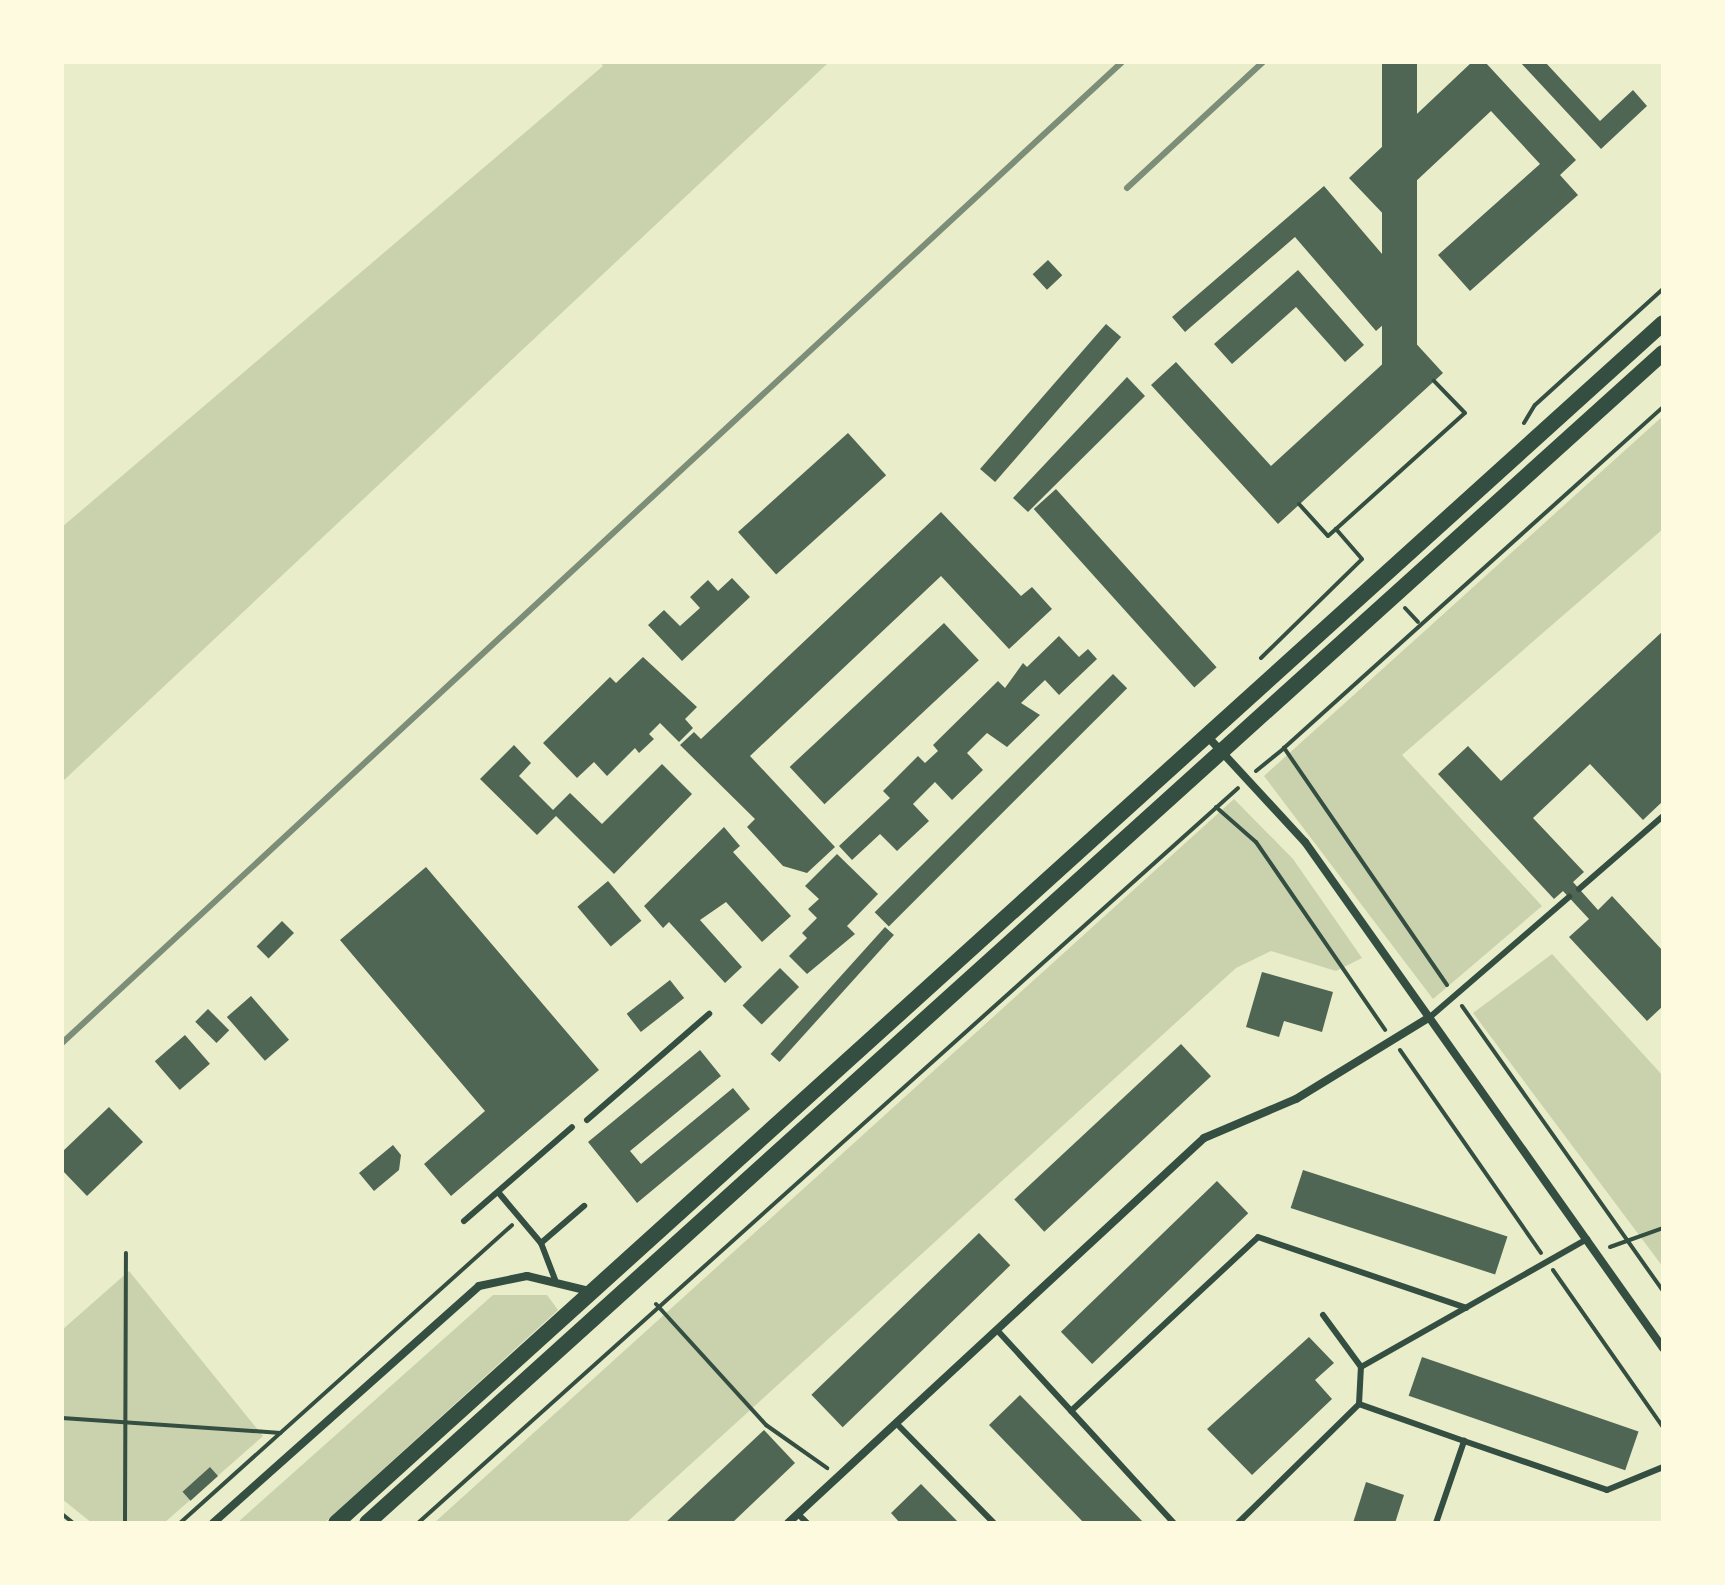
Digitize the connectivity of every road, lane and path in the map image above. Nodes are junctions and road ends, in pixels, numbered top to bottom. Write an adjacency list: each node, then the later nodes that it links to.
1 (1663, 323): 8 (main road)
2 (1663, 353): 9 (main road)
3 (1434, 381): 6 (path)
4 (1663, 407): 13 (path)
5 (1299, 504): 6 (path)
6 (1336, 529): 7 (path)
7 (1362, 559)
8 (1208, 737): 9 (street); 32 (main road)
9 (1221, 751): 15 (street); 35 (main road)
10 (1663, 816): 11 (lane)
11 (1579, 889)
12 (1569, 897): 13 (lane)
13 (1455, 996): 15 (lane); 25 (path)
14 (709, 1014): 17 (lane)
15 (1430, 1017): 16 (street); 24 (street)
16 (1393, 1041): 29 (path); 33 (path); 37 (street)
17 (587, 1120)
18 (572, 1127): 19 (lane)
19 (498, 1192): 21 (lane); 22 (lane)
20 (584, 1206): 26 (lane)
21 (520, 1218): 26 (lane); 46 (path)
22 (464, 1221)
23 (1663, 1228): 25 (path)
24 (1587, 1239): 27 (street); 29 (lane)
25 (1630, 1240): 27 (path); 31 (path)
26 (541, 1243): 30 (lane)
27 (1596, 1252): 38 (street)
28 (126, 1253): 43 (path)
29 (1547, 1262): 34 (lane); 45 (path)
30 (555, 1279): 32 (street); 55 (street)
31 (1663, 1291)
32 (594, 1292): 35 (lane); 56 (main road)
33 (656, 1304): 49 (path); 58 (path)
34 (1466, 1308): 39 (lane); 41 (lane)
35 (607, 1309): 57 (main road)
36 (1323, 1315): 39 (lane)
37 (997, 1330): 41 (lane); 44 (street)
38 (1663, 1348)
39 (1361, 1367): 40 (lane)
40 (1359, 1404): 47 (lane); 63 (lane)
41 (1071, 1411): 62 (lane)
42 (62, 1418): 43 (path)
43 (126, 1422): 46 (path); 53 (path)
44 (896, 1423): 49 (street); 61 (lane)
45 (1663, 1427)
46 (280, 1433): 54 (path)
47 (1464, 1441): 48 (lane); 64 (lane)
48 (1663, 1467)
49 (839, 1476): 51 (street)
50 (62, 1514): 52 (path)
51 (798, 1514): 59 (street); 60 (lane)
52 (73, 1523)
53 (125, 1523)
54 (180, 1523)
55 (213, 1523)
56 (336, 1523)
57 (367, 1523)
58 (418, 1523)
59 (788, 1523)
60 (807, 1523)
61 (994, 1523)
62 (1174, 1523)
63 (1238, 1523)
64 (1436, 1523)

